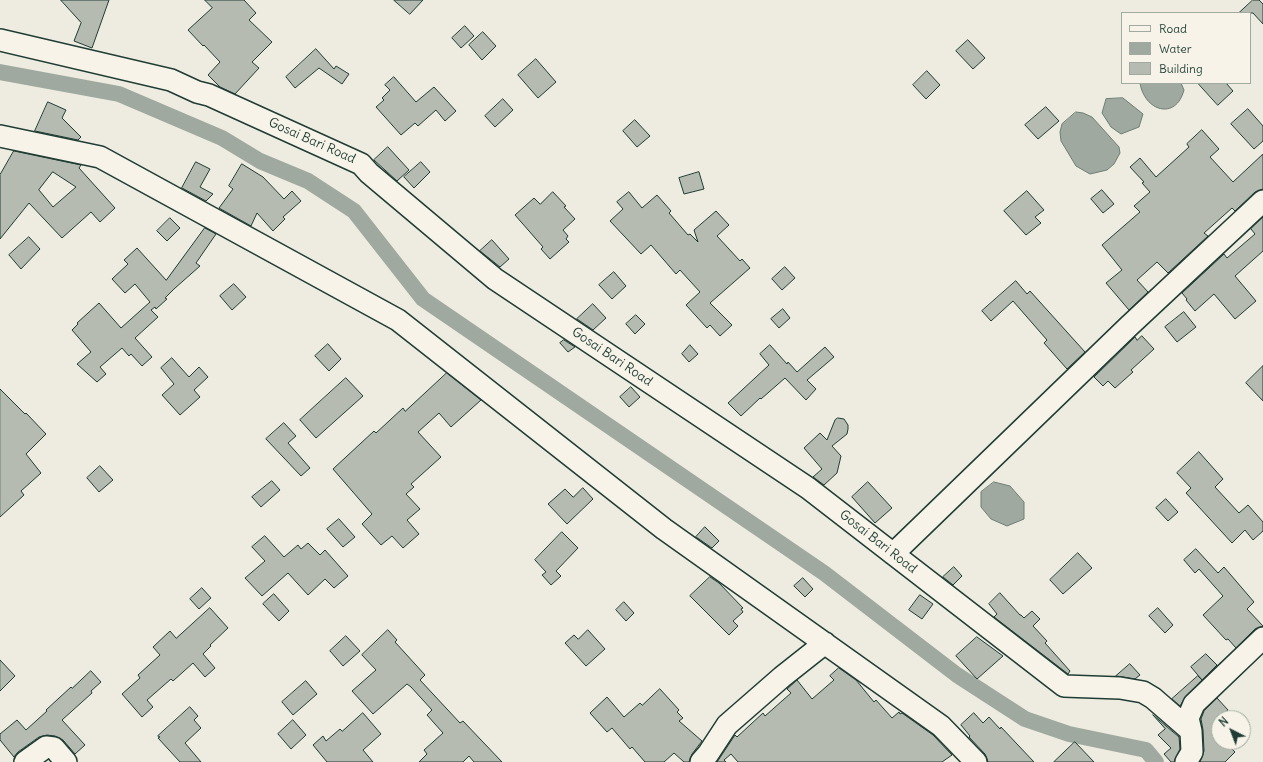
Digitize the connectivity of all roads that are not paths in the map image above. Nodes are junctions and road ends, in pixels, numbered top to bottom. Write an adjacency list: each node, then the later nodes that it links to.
1 (0, 40): 4 (street, Gosai Bari Road)
2 (0, 136): 6 (street)
3 (1263, 201): 4 (street)
4 (893, 554): 7 (street, Gosai Bari Road)
5 (1263, 638): 7 (street)
6 (824, 643): 10 (street); 11 (street)
7 (1191, 731): 12 (street)
8 (25, 762): 9 (street)
9 (66, 762)
10 (701, 762)
11 (976, 762)
12 (1186, 762)

